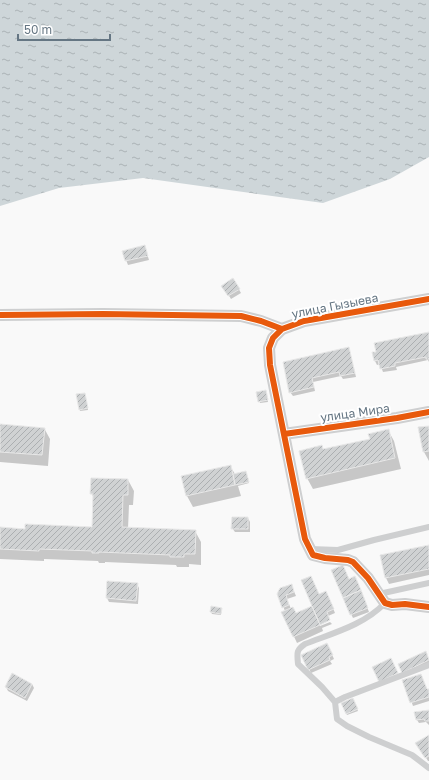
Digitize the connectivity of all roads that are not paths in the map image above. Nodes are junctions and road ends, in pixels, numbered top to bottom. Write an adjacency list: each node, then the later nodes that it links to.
1 (429, 299): 3 (street, улица Гызыева)
2 (0, 315): 3 (street)
3 (282, 329): 5 (street, улица Гызыева)
4 (429, 412): 5 (street, улица Мира)
5 (284, 434): 7 (street, улица Гызыева)
6 (429, 527): 7 (lane)
7 (309, 549): 9 (street)
8 (429, 583): 9 (lane)
9 (382, 599): 10 (street); 12 (lane)
10 (429, 607)
11 (429, 665): 12 (lane)
12 (335, 702): 13 (lane)
13 (429, 768)

